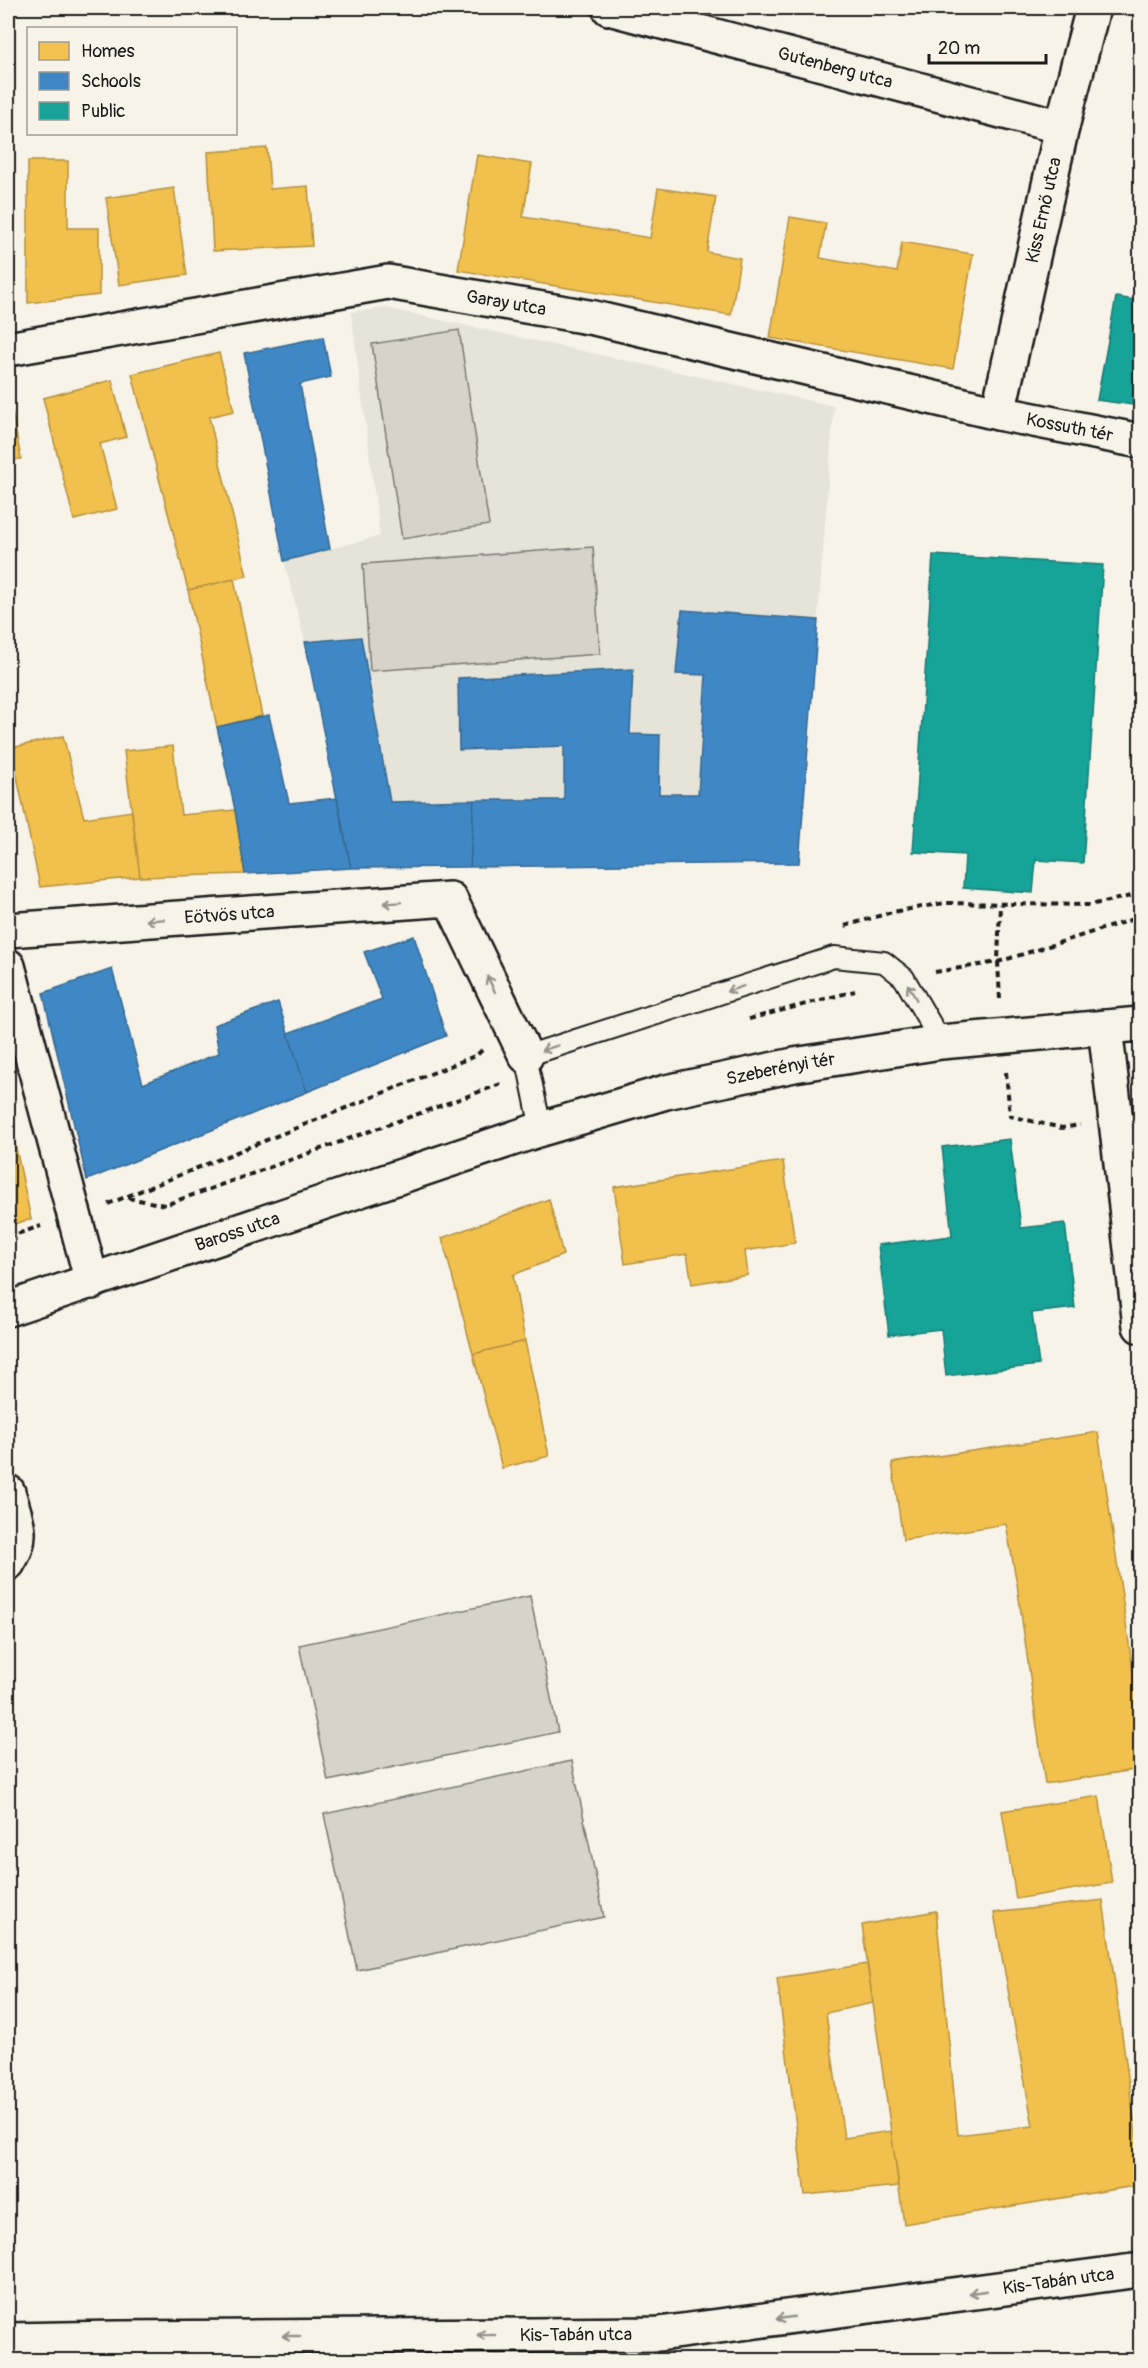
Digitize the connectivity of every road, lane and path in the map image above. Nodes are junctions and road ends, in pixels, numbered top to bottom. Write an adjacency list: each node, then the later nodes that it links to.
1 (609, 8): 3 (street, Gutenberg utca)
2 (1093, 8): 3 (street, Kiss Ernő utca)
3 (1062, 127): 5 (street, Kiss Ernő utca)
4 (8, 349): 5 (street, Garay utca)
5 (998, 413): 6 (street, Kossuth tér)
6 (1140, 441)
7 (1000, 904): 10 (path)
8 (1140, 917): 10 (path)
9 (8, 930): 16 (street, Eötvös utca, one-way to 9)
10 (998, 962): 12 (path)
11 (8, 966): 21 (street)
12 (929, 973)
13 (1140, 1024): 14 (street)
14 (1105, 1027): 15 (street, Szeberényi tér); 23 (street)
15 (941, 1042): 16 (lane, one-way to 16); 18 (street, Szeberényi tér)
16 (526, 1056): 18 (lane)
17 (483, 1090): 20 (path)
18 (541, 1130): 19 (street, Szeberényi tér)
19 (465, 1155): 21 (street, Baross utca)
20 (127, 1198)
21 (92, 1282): 22 (street, Baross utca)
22 (8, 1309)
23 (1140, 1326)
24 (8, 1492): 25 (street)
25 (8, 1563)
26 (1140, 2270): 27 (street, Kis-Tabán utca, one-way to 27)
27 (8, 2340)

